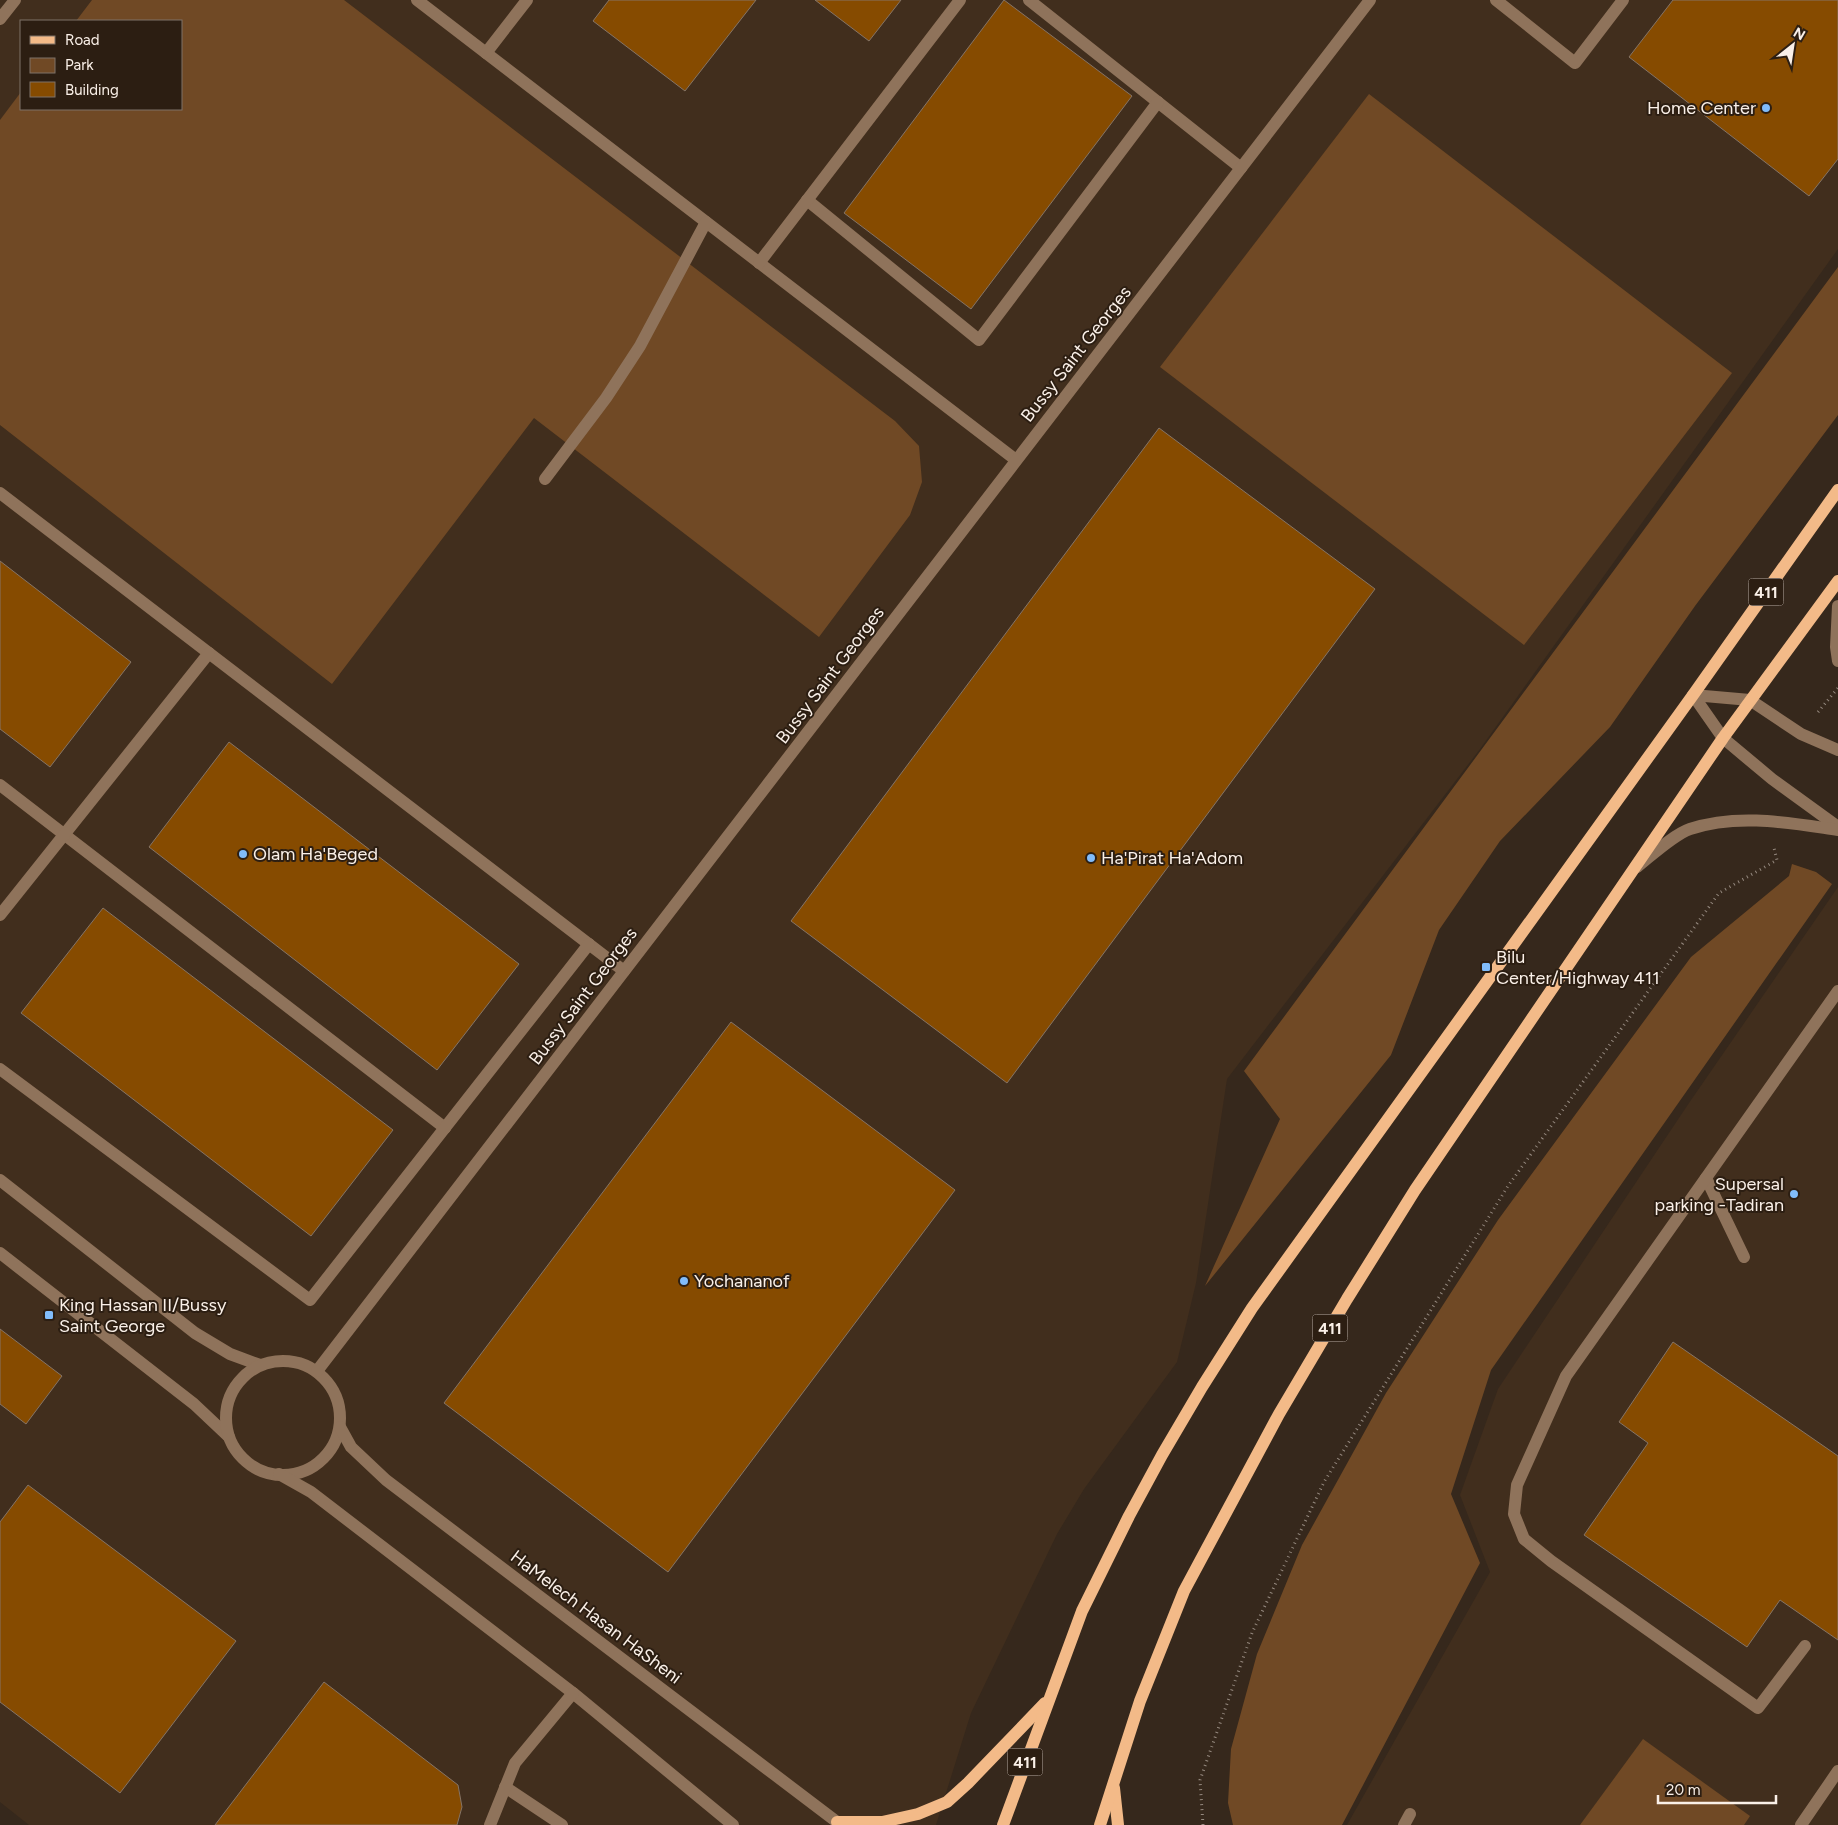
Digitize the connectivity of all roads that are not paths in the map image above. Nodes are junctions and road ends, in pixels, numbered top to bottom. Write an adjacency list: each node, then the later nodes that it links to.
1 (15, 0): 9 (street)
2 (417, 0): 10 (street)
3 (527, 0): 10 (street)
4 (960, 0): 13 (street)
5 (1030, 0): 11 (street)
6 (1370, 0): 12 (street, Bussy Saint Georges)
7 (1496, 0): 8 (street)
8 (1623, 0)
9 (0, 19)
10 (486, 53): 14 (street)
11 (1158, 102): 12 (street); 13 (street)
12 (1241, 168): 16 (street, Bussy Saint Georges)
13 (807, 200): 15 (street)
14 (706, 222): 15 (street); 17 (street)
15 (759, 263): 16 (street)
16 (1016, 460): 34 (street, Bussy Saint Georges)
17 (544, 479)
18 (1838, 490): 24 (main road, 411)
19 (0, 493): 22 (street)
20 (1838, 581): 25 (main road, 411)
21 (1838, 606): 23 (street)
22 (209, 653): 30 (street); 33 (street)
23 (1838, 661)
24 (1693, 694): 25 (street); 26 (street); 49 (main road, 411)
25 (1750, 700): 26 (main road, 411); 27 (street)
26 (1723, 738): 29 (street); 31 (main road, 411)
27 (1838, 750)
28 (0, 785): 30 (street)
29 (1838, 829): 31 (street)
30 (64, 834): 32 (street); 37 (street)
31 (1634, 871): 51 (main road, 411)
32 (0, 915)
33 (589, 944): 34 (street); 37 (street)
34 (624, 971): 43 (street, Bussy Saint Georges)
35 (1838, 991): 38 (street)
36 (0, 1070): 37 (street)
37 (445, 1128)
38 (1706, 1178): 41 (street); 47 (street)
39 (0, 1180): 42 (street)
40 (0, 1253): 45 (street)
41 (1744, 1257)
42 (260, 1365): 43 (street); 45 (street)
43 (317, 1372): 44 (street)
44 (340, 1427): 46 (street); 53 (street, HaMelech Hasan HaSheni)
45 (229, 1437): 46 (street)
46 (278, 1474): 48 (street)
47 (1805, 1646)
48 (573, 1693): 52 (street); 56 (street)
49 (1048, 1699): 53 (main road); 57 (main road, 411)
50 (1838, 1770): 60 (street)
51 (1113, 1780): 58 (main road, 411); 59 (main road)
52 (505, 1786): 54 (street); 55 (street)
53 (839, 1823)
54 (490, 1825)
55 (562, 1825)
56 (734, 1825)
57 (1003, 1825)
58 (1100, 1825)
59 (1118, 1825)
60 (1801, 1825)

